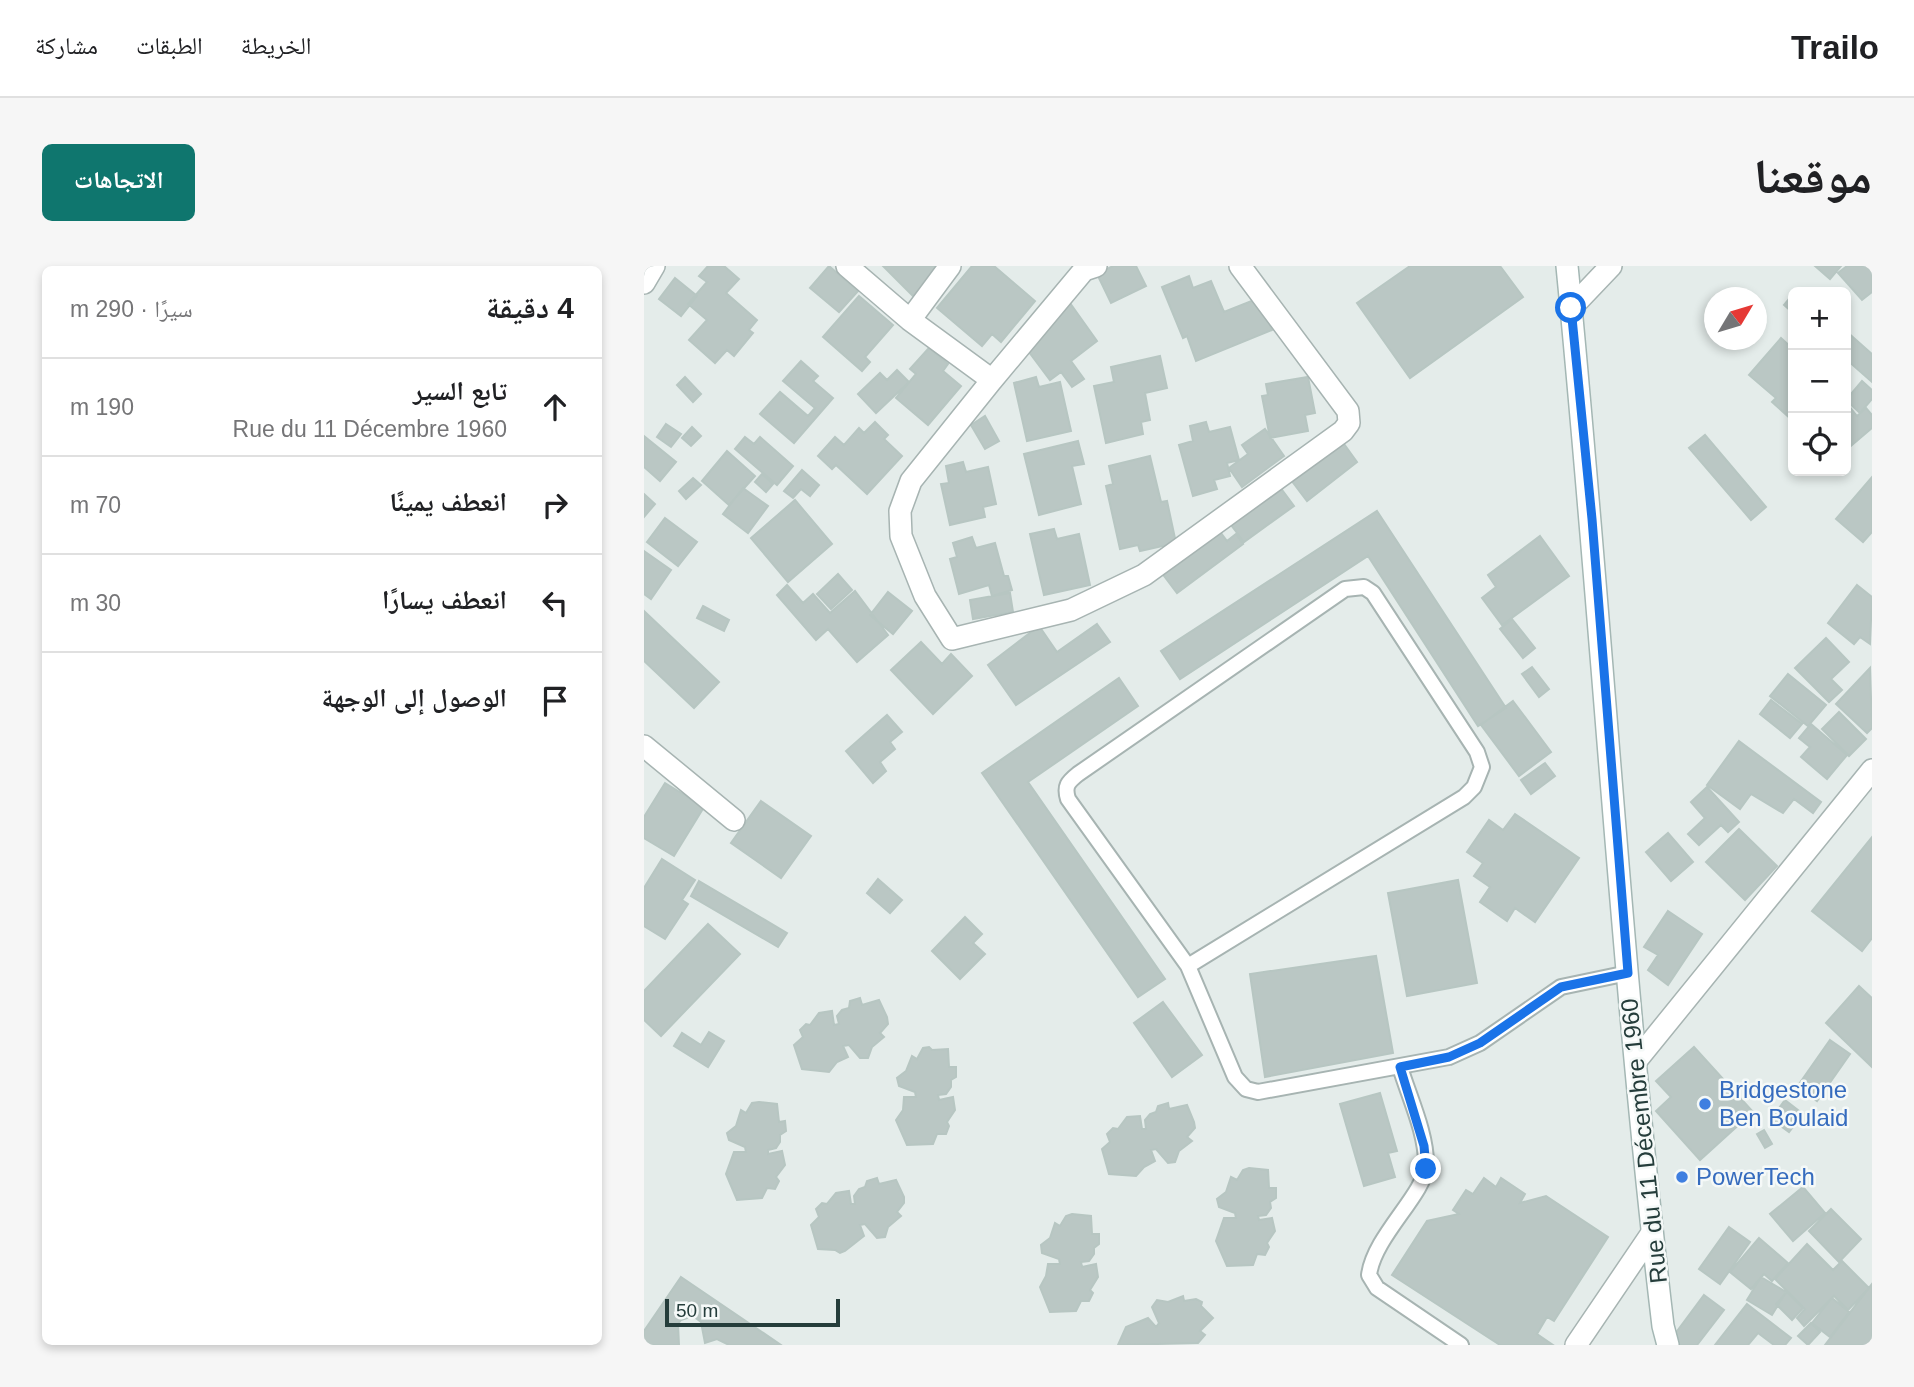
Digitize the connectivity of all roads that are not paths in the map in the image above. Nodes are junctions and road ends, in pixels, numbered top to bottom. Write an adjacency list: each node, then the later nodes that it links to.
1 (654, 266): 8 (street)
2 (847, 266): 10 (street)
3 (950, 266): 10 (street)
4 (1096, 266): 11 (street)
5 (1240, 266): 11 (street)
6 (1567, 266): 9 (street, Rue du 11 Décembre 1960)
7 (1611, 266): 9 (street)
8 (644, 283)
9 (1571, 308): 16 (street, Rue du 11 Décembre 1960)
10 (910, 320): 11 (street)
11 (992, 380)
12 (644, 747): 14 (street)
13 (1872, 770): 17 (street)
14 (734, 820)
15 (1188, 966): 15 (lane); 18 (lane)
16 (1628, 973): 17 (street, Rue du 11 Décembre 1960); 18 (lane)
17 (1636, 1061): 19 (street, Rue du 11 Décembre 1960)
18 (1400, 1067): 20 (lane)
19 (1652, 1233): 21 (street); 22 (street, Rue du 11 Décembre 1960)
20 (1461, 1345)
21 (1576, 1345)
22 (1668, 1345)

